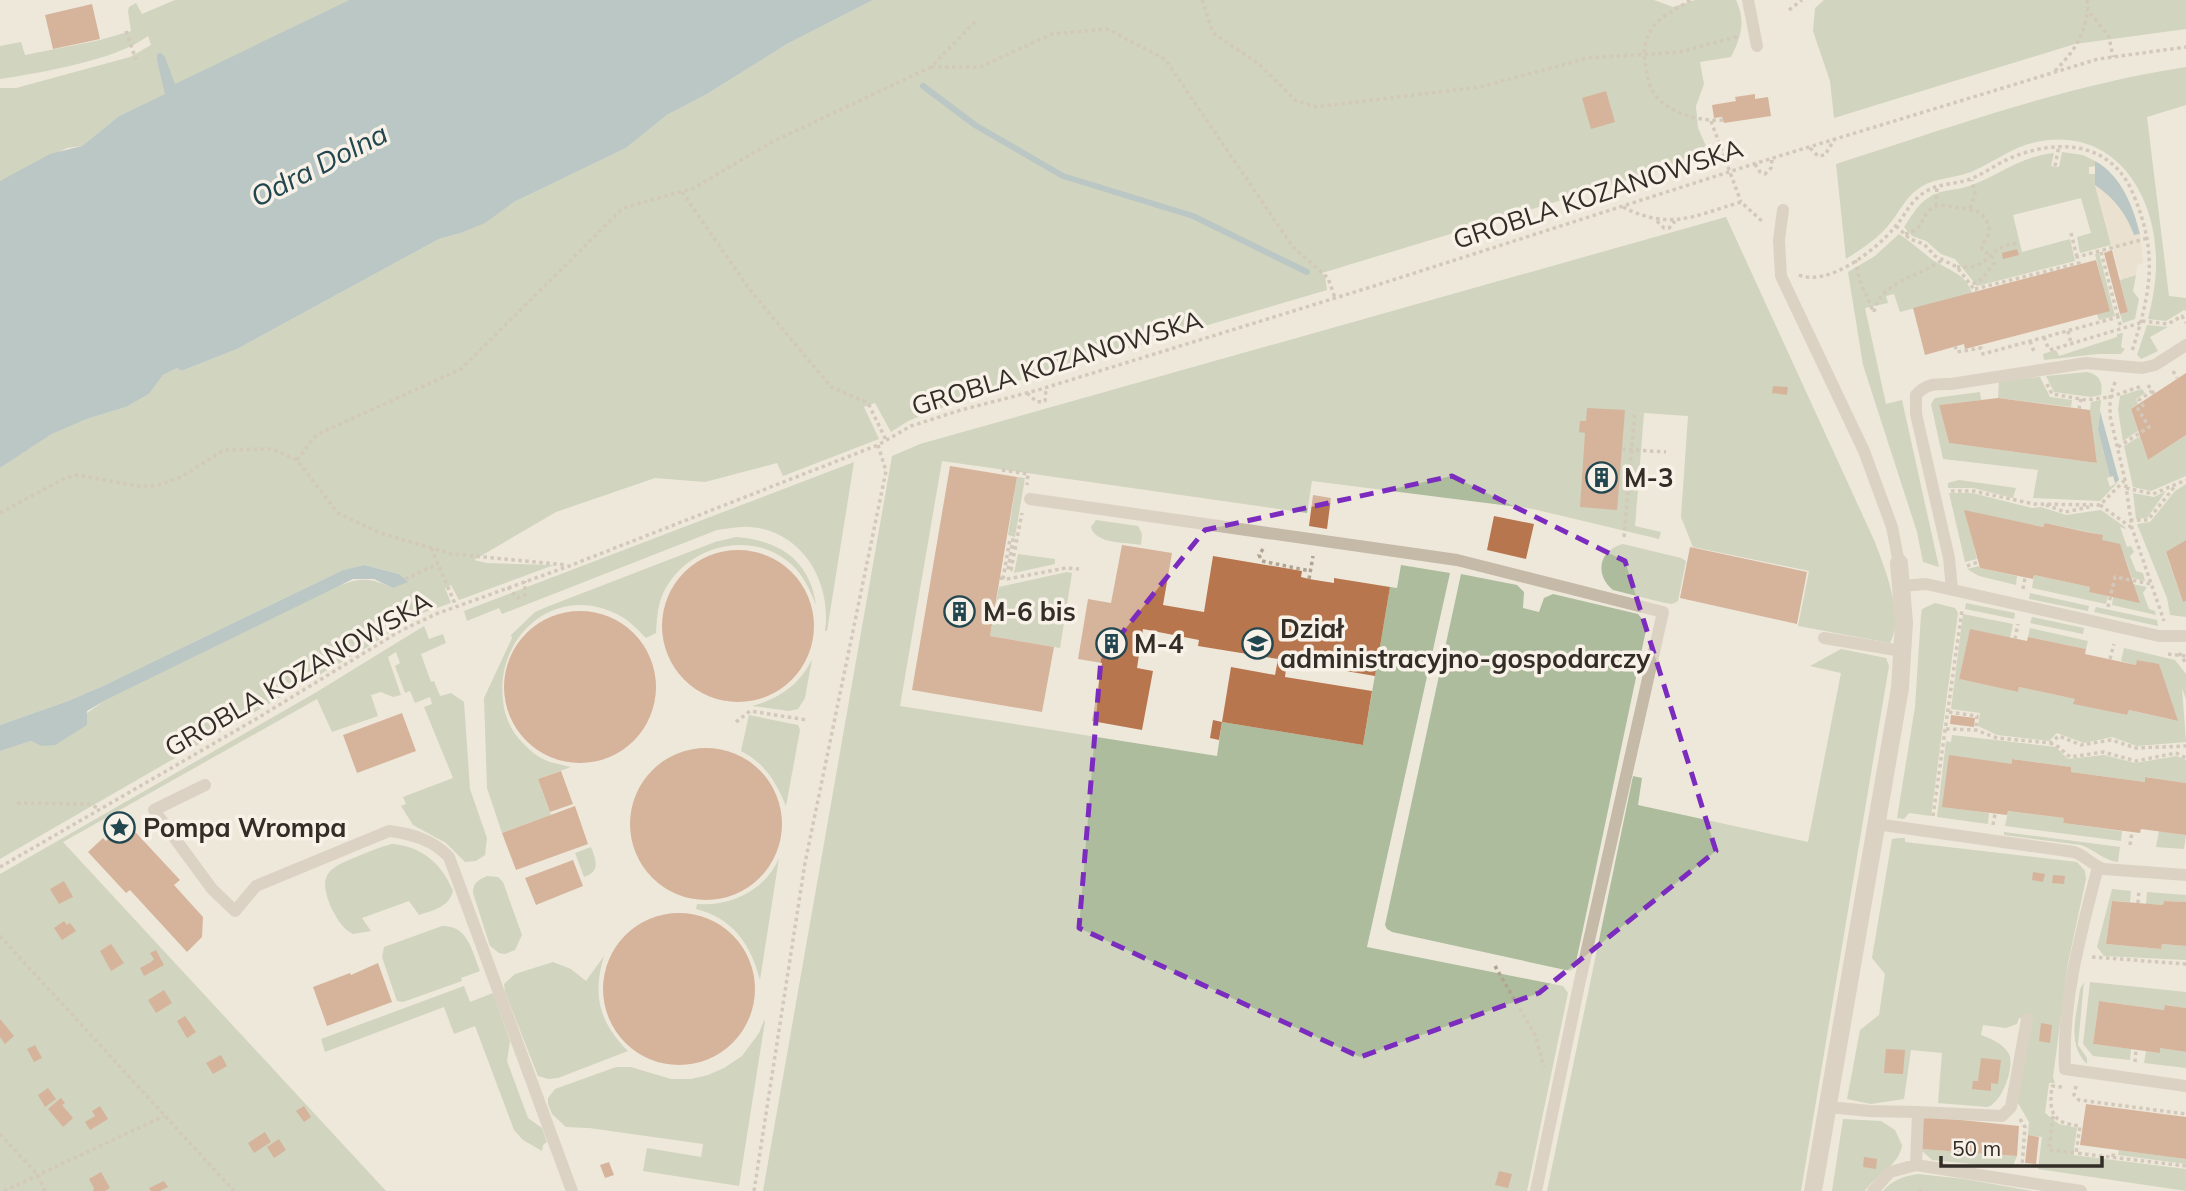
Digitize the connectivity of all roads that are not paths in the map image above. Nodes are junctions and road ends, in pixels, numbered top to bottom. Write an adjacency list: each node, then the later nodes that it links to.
1 (1748, 0): 2 (lane)
2 (1757, 46)
3 (1783, 210): 6 (lane)
4 (2186, 345): 8 (lane)
5 (1030, 499): 22 (lane)
6 (1899, 563): 7 (street)
7 (1901, 586): 8 (lane); 11 (street)
8 (1952, 589): 9 (lane)
9 (2186, 636)
10 (1824, 638): 11 (lane)
11 (1902, 652): 13 (street)
12 (205, 785): 21 (lane)
13 (1876, 824): 14 (lane); 18 (street)
14 (2098, 867): 15 (lane); 17 (lane)
15 (2186, 875)
16 (2026, 1019): 19 (lane)
17 (2186, 1086)
18 (1828, 1107): 19 (lane); 23 (street)
19 (1918, 1112): 20 (lane)
20 (1916, 1165): 24 (lane); 25 (lane)
21 (572, 1191)
22 (1536, 1191)
23 (1813, 1191)
24 (1873, 1191)
25 (2081, 1191)

